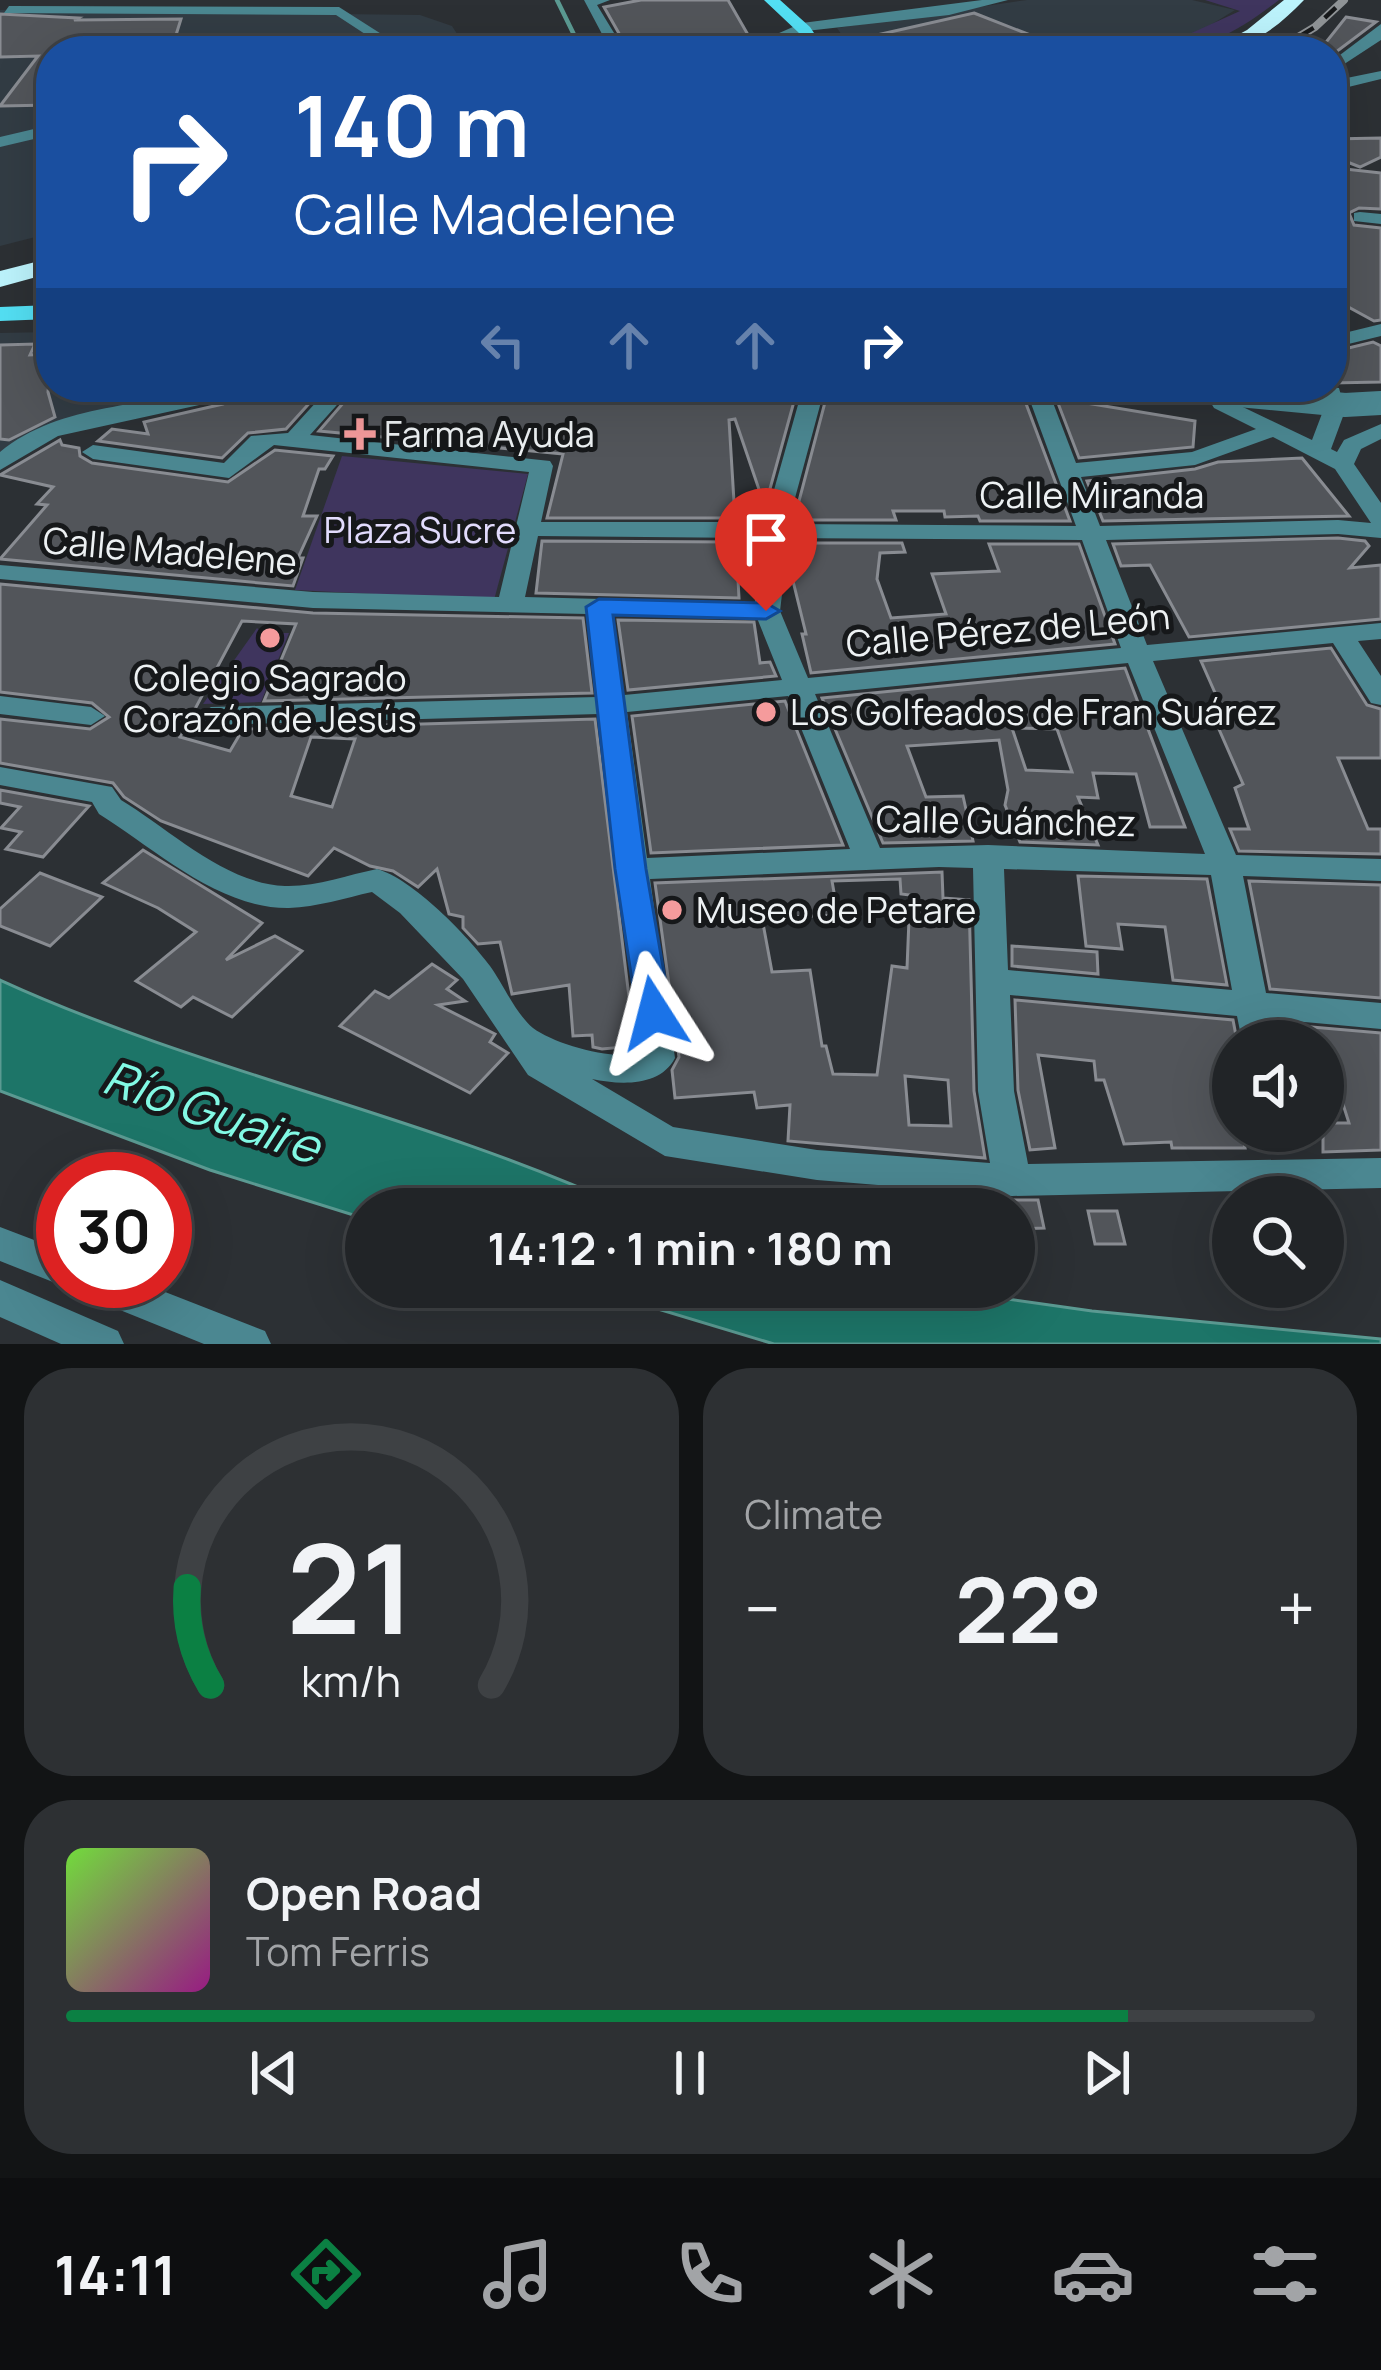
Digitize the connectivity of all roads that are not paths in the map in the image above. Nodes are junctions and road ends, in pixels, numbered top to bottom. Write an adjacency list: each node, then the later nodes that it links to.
1 (602, 0): 11 (street)
2 (771, 0): 9 (main road)
3 (790, 0): 9 (main road)
4 (1001, 0): 9 (street)
5 (1295, 0): 16 (highway)
6 (1319, 0): 17 (highway)
7 (9, 10): 10 (street)
8 (1381, 28): 18 (street)
9 (803, 29): 12 (street); 13 (street); 14 (main road); 15 (main road)
10 (377, 36)
11 (608, 36)
12 (785, 36)
13 (799, 36)
14 (808, 36)
15 (813, 36)
16 (1250, 36)
17 (1276, 36)
18 (1347, 56)
19 (1381, 75): 20 (street)
20 (1347, 83)
21 (36, 132): 22 (street)
22 (3, 138)
23 (1360, 217): 24 (street)
24 (1381, 219)
25 (36, 248): 26 (highway)
26 (0, 257)
27 (36, 259): 28 (highway)
28 (0, 269)
29 (36, 269): 30 (highway)
30 (0, 279)
31 (36, 313): 32 (main road)
32 (0, 314)
33 (1381, 330): 36 (street)
34 (36, 331): 35 (main road)
35 (0, 332)
36 (1347, 338)
37 (1381, 391): 38 (street)
38 (1347, 399)
39 (175, 402): 53 (street)
40 (328, 402): 50 (street)
41 (809, 402): 58 (street)
42 (1042, 402): 55 (street)
43 (1212, 402): 46 (street)
44 (1308, 402): 47 (street, bridge)
45 (1333, 402): 46 (street); 47 (street); 52 (street)
46 (1222, 403): 48 (street)
47 (1381, 406)
48 (1270, 430): 52 (street); 55 (street)
49 (1381, 431): 54 (street)
50 (294, 440): 51 (street); 57 (street)
51 (93, 452)
52 (1318, 453): 54 (street)
53 (0, 463)
54 (1343, 464): 56 (street)
55 (1070, 471): 60 (street)
56 (1381, 520)
57 (528, 529): 58 (street, Calle Miranda); 62 (street)
58 (770, 529): 60 (street, Calle Miranda); 64 (street)
59 (1381, 531): 60 (street, Calle Miranda)
60 (1092, 533): 67 (street)
61 (0, 572): 62 (street, Calle Madelene)
62 (510, 606): 63 (street, Calle Madelene)
63 (599, 607): 64 (street, Calle Madelene); 71 (street)
64 (766, 611): 68 (street)
65 (1381, 631): 66 (street, Calle Pérez de León)
66 (1341, 635): 67 (street, Calle Pérez de León); 69 (street)
67 (1137, 654): 68 (street, Calle Pérez de León); 77 (street)
68 (801, 686): 71 (street, Calle Pérez de León); 76 (street)
69 (1381, 697)
70 (0, 705): 72 (street)
71 (611, 705): 73 (street, Calle Pérez de León); 78 (street)
72 (91, 716)
73 (211, 716)
74 (0, 776): 85 (street)
75 (988, 856): 76 (street, Calle Guánchez); 77 (street, Calle Guánchez); 80 (street)
76 (869, 857): 78 (street, Calle Guánchez)
77 (1225, 865): 79 (street, Calle Guánchez); 83 (street)
78 (631, 869): 85 (street)
79 (1381, 870)
80 (995, 982): 82 (street); 87 (street)
81 (1381, 1016): 84 (street)
82 (1231, 1020)
83 (1255, 1020)
84 (1318, 1020)
85 (523, 1038): 87 (street)
86 (1381, 1173): 87 (street)
87 (1012, 1180)
88 (0, 1244): 89 (street)
89 (36, 1258)
90 (0, 1298): 92 (street)
91 (160, 1308): 93 (street)
92 (104, 1344)
93 (251, 1344)

